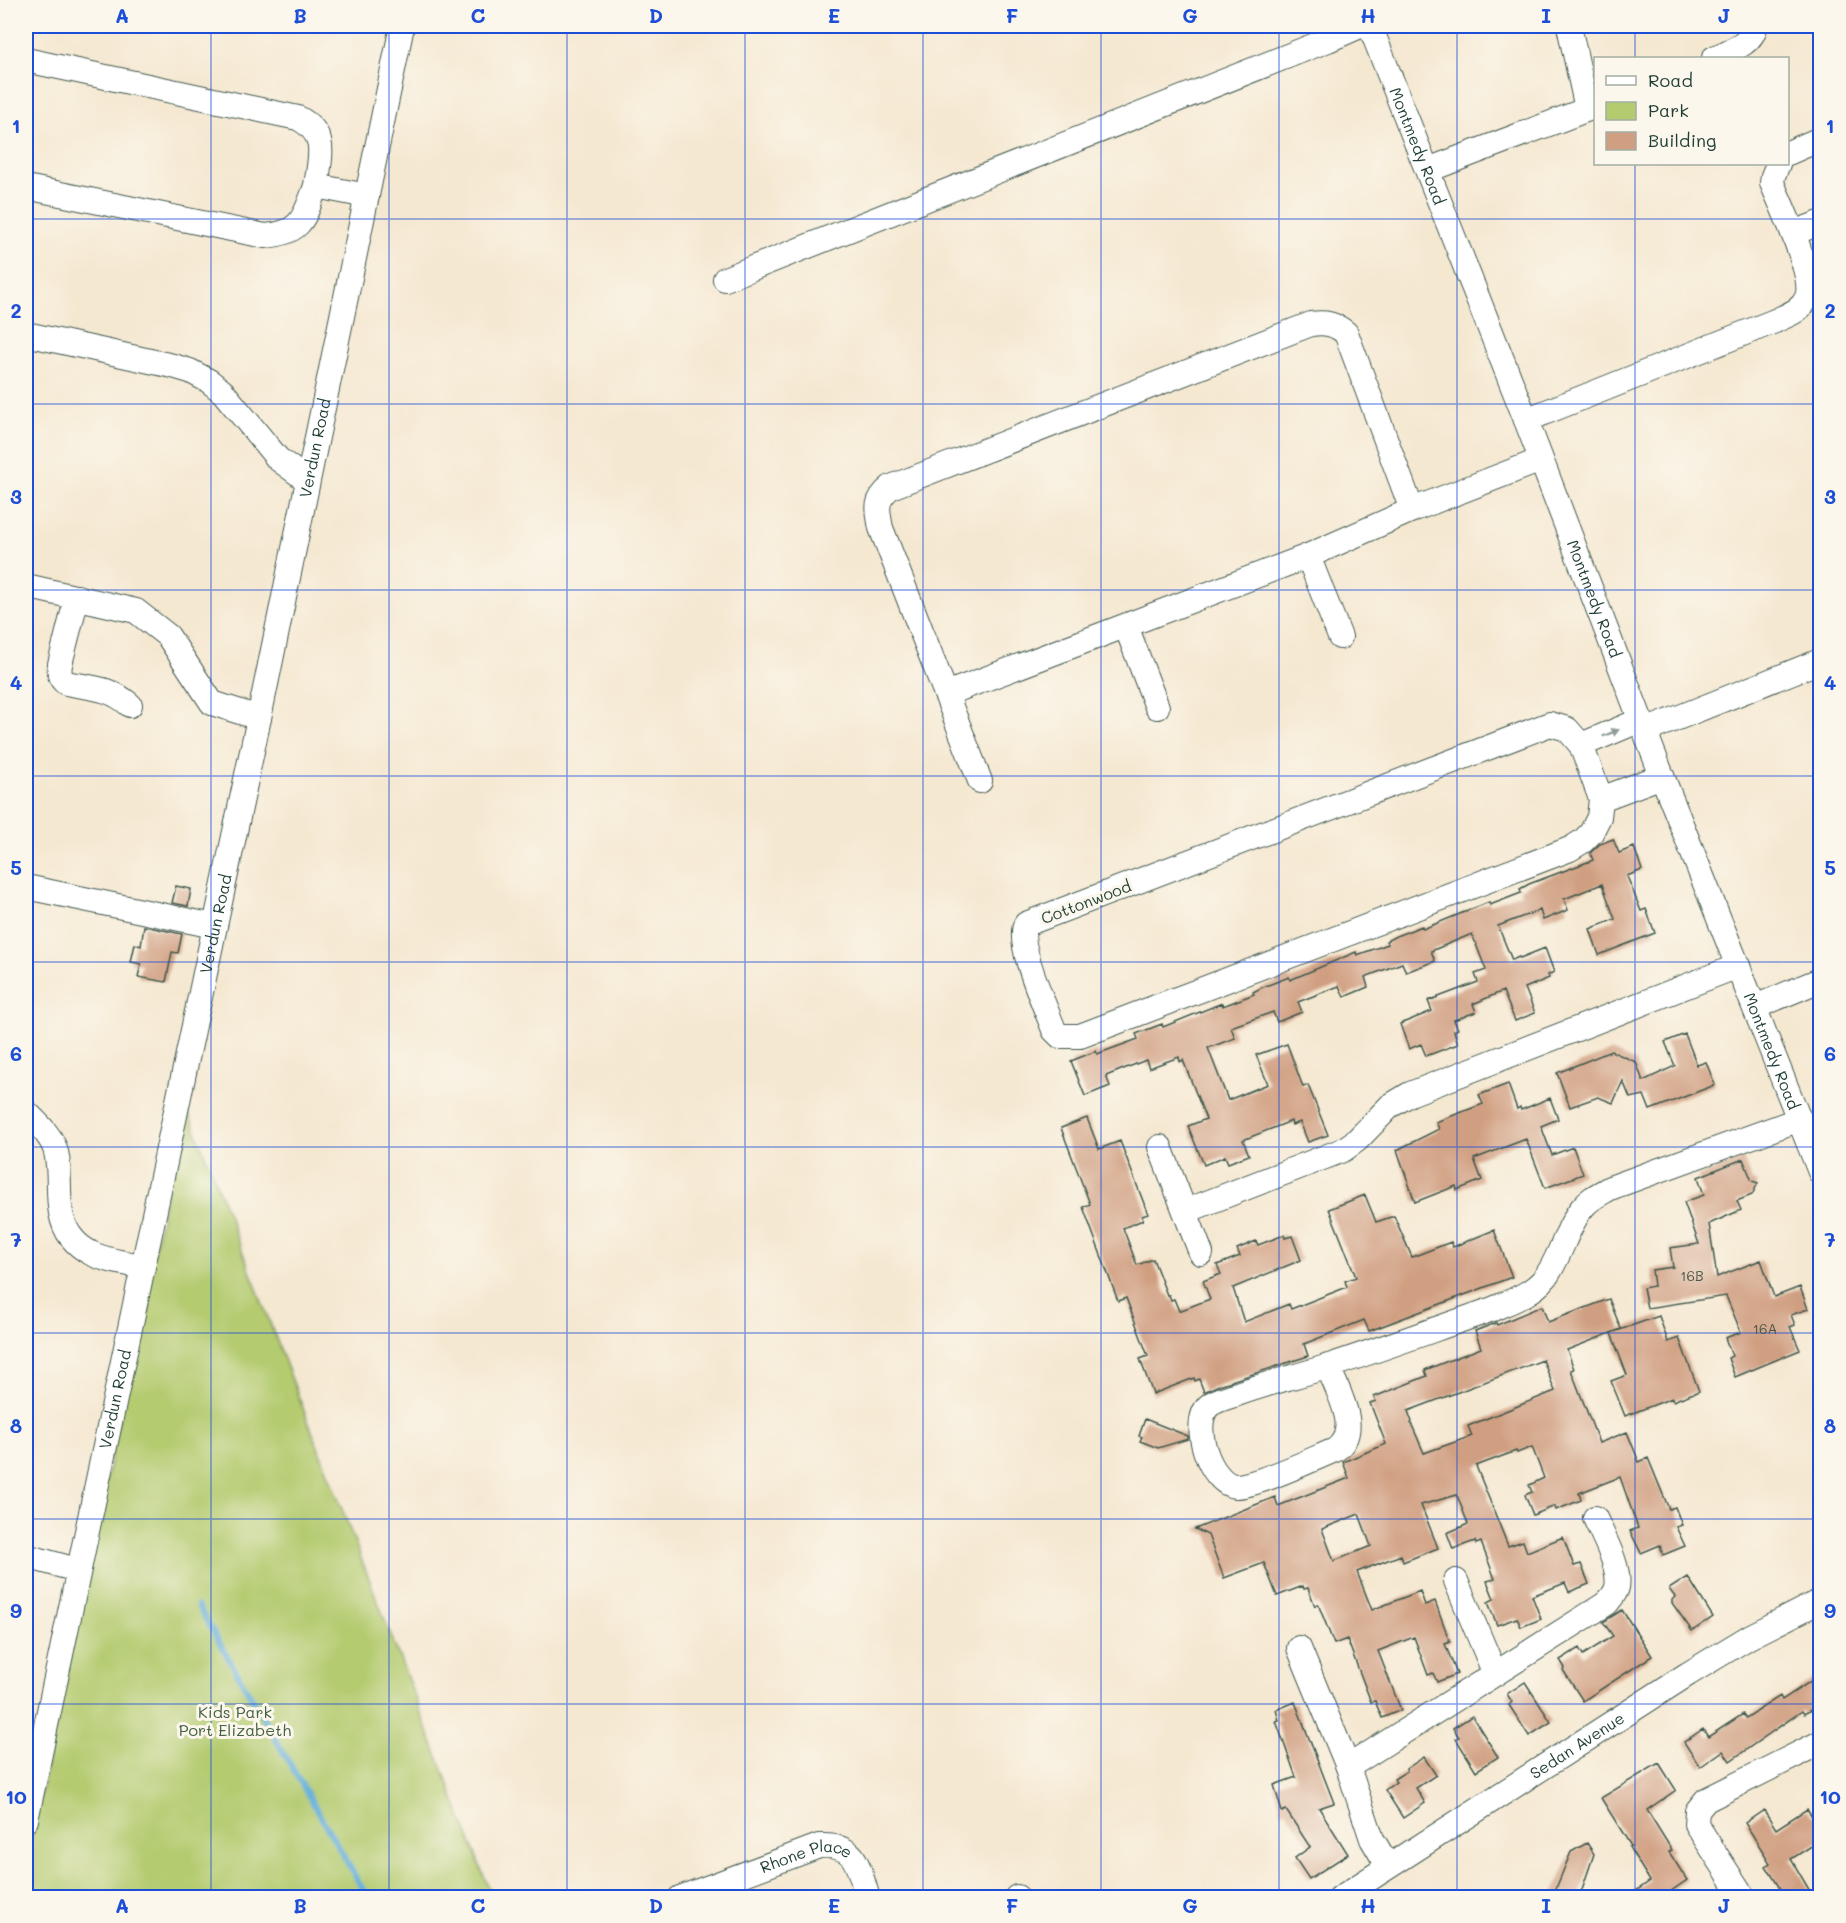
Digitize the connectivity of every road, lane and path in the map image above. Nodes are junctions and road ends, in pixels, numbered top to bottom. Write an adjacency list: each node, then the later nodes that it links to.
1 (402, 26): 15 (street, Verdun Road)
2 (1360, 26): 18 (street)
3 (1370, 26): 12 (street, Montmedy Road)
4 (1569, 26): 8 (street)
5 (1755, 26): 6 (street)
6 (1716, 57)
7 (26, 60): 13 (street)
8 (1591, 108): 12 (street)
9 (1821, 139): 10 (street)
10 (1789, 153)
11 (1778, 165): 17 (street)
12 (1428, 170): 20 (street, Montmedy Road)
13 (316, 186): 14 (street); 15 (street)
14 (26, 187)
15 (367, 196): 22 (street, Verdun Road)
16 (1821, 223): 17 (street)
17 (1792, 233): 20 (street)
18 (725, 279)
19 (26, 334): 22 (street)
20 (1526, 420): 21 (street, Montmedy Road)
21 (1541, 460): 23 (street); 34 (street, Montmedy Road)
22 (308, 480): 33 (street, Verdun Road)
23 (1412, 510): 24 (street); 30 (street)
24 (1308, 556): 27 (street); 28 (street)
25 (26, 586): 26 (street)
26 (76, 597): 31 (street); 33 (street)
27 (1126, 626): 30 (street); 32 (street)
28 (1340, 637)
29 (1821, 661): 34 (street)
30 (946, 694): 37 (street)
31 (130, 705)
32 (1157, 707)
33 (259, 718): 40 (street, Verdun Road)
34 (1643, 726): 35 (street, one-way to 34); 36 (street, Montmedy Road)
35 (1581, 745): 38 (street); 38 (street, Cottonwood)
36 (1662, 776): 38 (street); 41 (street, Montmedy Road)
37 (980, 781)
38 (1601, 799)
39 (26, 887): 40 (street)
40 (214, 927): 50 (street, Verdun Road)
41 (1738, 966): 43 (street, Montmedy Road); 48 (street)
42 (1821, 981): 43 (street)
43 (1755, 1007): 45 (street, Montmedy Road)
44 (26, 1112): 50 (street)
45 (1800, 1119): 47 (street, Montmedy Road); 51 (street)
46 (1160, 1147): 48 (street)
47 (1821, 1172)
48 (1186, 1211): 49 (street)
49 (1202, 1252)
50 (143, 1266): 54 (street, Verdun Road)
51 (1328, 1366): 51 (street)
52 (1595, 1518): 58 (street)
53 (26, 1556): 54 (street)
54 (77, 1570): 61 (street, Verdun Road)
55 (1456, 1581): 58 (street)
56 (1821, 1601): 62 (street, Sedan Avenue)
57 (1299, 1648): 60 (street)
58 (1495, 1674): 60 (street)
59 (1821, 1743): 66 (street)
60 (1348, 1767): 62 (street)
61 (26, 1820)
62 (1388, 1866): 65 (street, Sedan Avenue)
63 (680, 1898): 64 (street, Rhone Place)
64 (868, 1898)
65 (1340, 1898)
66 (1744, 1898)

